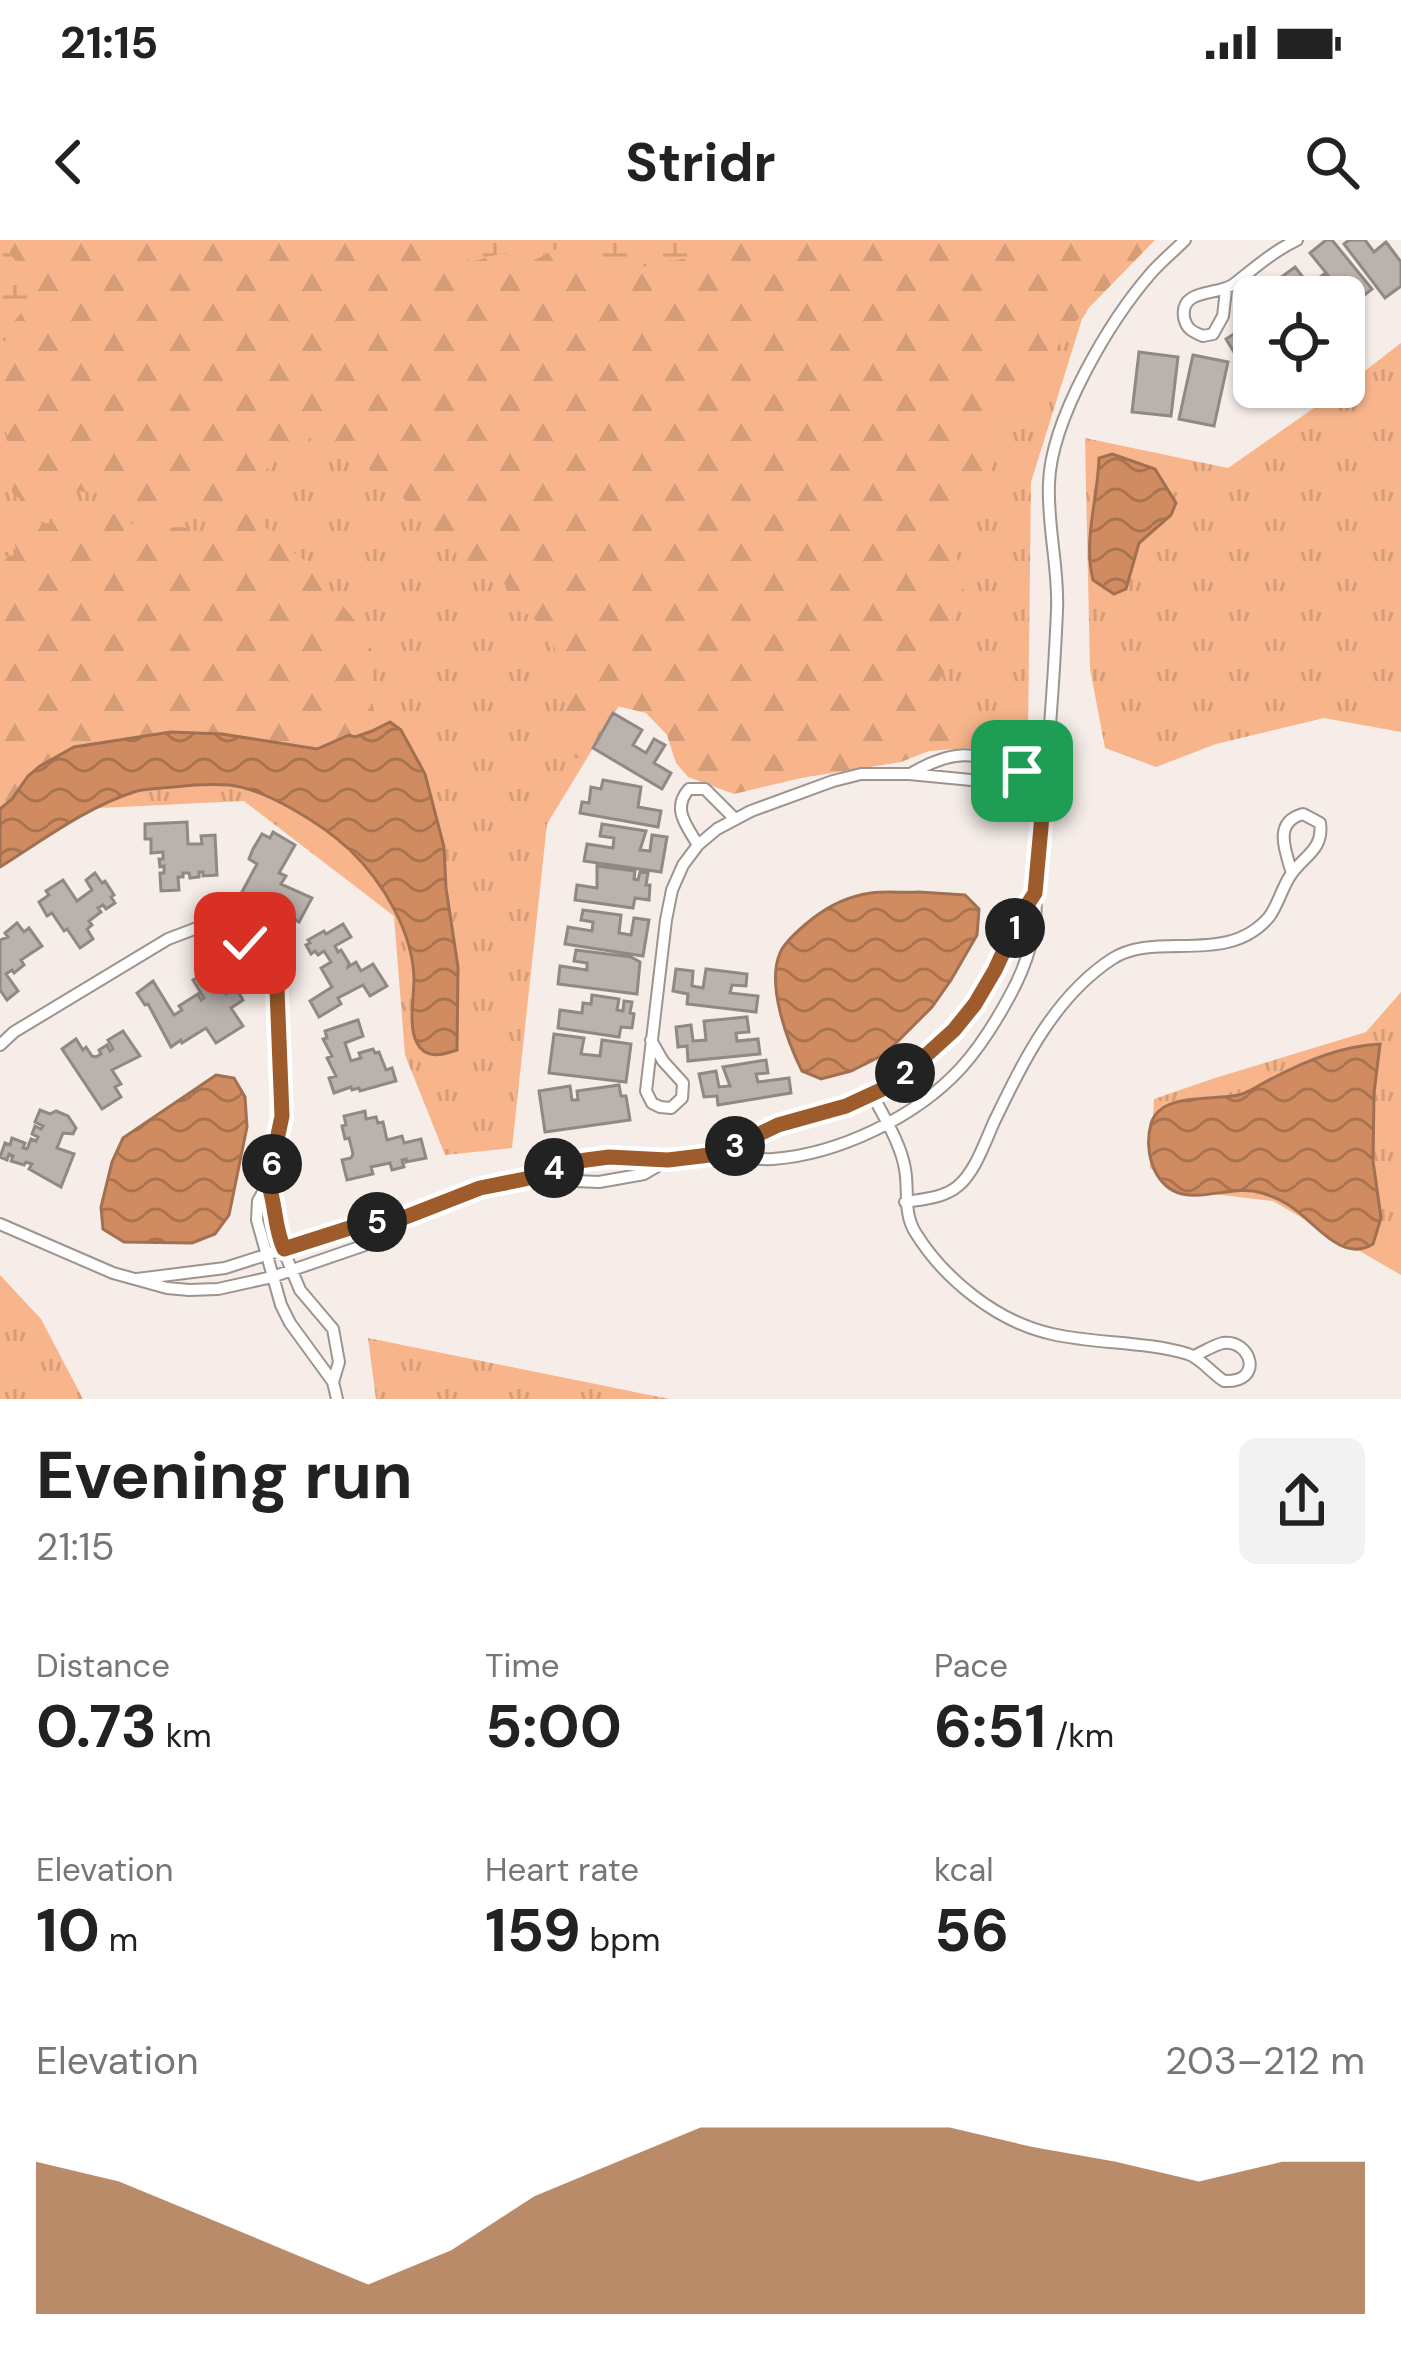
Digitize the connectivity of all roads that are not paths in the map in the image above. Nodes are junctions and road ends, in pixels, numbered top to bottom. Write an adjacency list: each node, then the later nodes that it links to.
1 (1185, 240): 4 (street)
2 (1297, 240): 3 (street)
3 (1226, 290): 3 (street)
4 (1046, 772): 5 (street); 6 (street)
5 (909, 774): 6 (street); 7 (street)
6 (1045, 787): 10 (street)
7 (735, 819): 8 (street); 8 (street)
8 (698, 845): 11 (street)
9 (1292, 873): 9 (street); 19 (street)
10 (1035, 893): 13 (street); 14 (street)
11 (651, 1040): 11 (street)
12 (0, 1045): 18 (street)
13 (872, 1094): 14 (street); 15 (street)
14 (887, 1122): 15 (street); 19 (street)
15 (718, 1154): 16 (street)
16 (668, 1160): 17 (street); 17 (street)
17 (525, 1179): 20 (street)
18 (268, 1183): 22 (street); 23 (street)
19 (905, 1202): 27 (street)
20 (398, 1220): 22 (street); 24 (street)
21 (0, 1224): 26 (street)
22 (284, 1249): 23 (street); 24 (street)
23 (265, 1255): 25 (street); 26 (street)
24 (291, 1270): 25 (street); 28 (street)
25 (272, 1277): 26 (street); 28 (street)
26 (137, 1279)
27 (1194, 1356): 27 (street)
28 (334, 1382): 29 (street)
29 (337, 1399)

